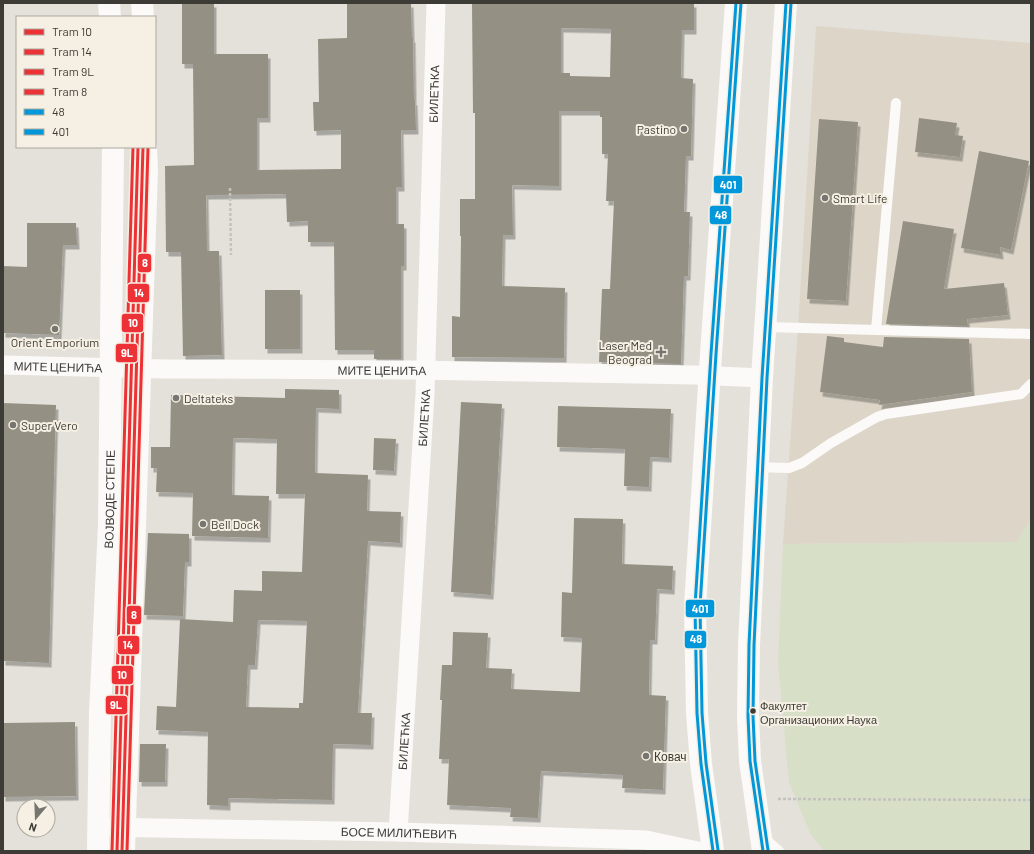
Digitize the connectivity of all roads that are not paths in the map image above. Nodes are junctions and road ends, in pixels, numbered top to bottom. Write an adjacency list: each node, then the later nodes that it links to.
1 (109, 3): 6 (main road)
2 (142, 3): 7 (main road)
3 (436, 3): 17 (street, БИЛЕЋКА)
4 (736, 3): 18 (main road)
5 (786, 3): 11 (main road)
6 (110, 16)
7 (143, 16)
8 (896, 103): 12 (lane)
9 (113, 148): 15 (main road, ВОЈВОДЕ СТЕПЕ)
10 (146, 148): 16 (main road)
11 (765, 328): 12 (lane); 19 (main road)
12 (876, 330): 13 (lane)
13 (1031, 334)
14 (3, 365): 15 (street, МИТЕ ЦЕНИЋА)
15 (110, 367): 16 (street, МИТЕ ЦЕНИЋА); 22 (main road, ВОЈВОДЕ СТЕПЕ)
16 (140, 368): 17 (street, МИТЕ ЦЕНИЋА); 23 (main road)
17 (426, 370): 18 (street, МИТЕ ЦЕНИЋА); 24 (street, БИЛЕЋКА)
18 (710, 376): 19 (street, МИТЕ ЦЕНИЋА); 30 (main road)
19 (762, 378): 21 (main road)
20 (1031, 384): 21 (lane)
21 (757, 466): 26 (main road)
22 (98, 827): 23 (street, БОСЕ МИЛИЋЕВИЋ); 27 (main road, ВОЈВОДЕ СТЕПЕ)
23 (125, 827): 24 (street, БОСЕ МИЛИЋЕВИЋ); 28 (main road)
24 (398, 832): 25 (street, БОСЕ МИЛИЋЕВИЋ)
25 (650, 846): 29 (street, БОСЕ МИЛИЋЕВИЋ)
26 (763, 848)
27 (98, 851)
28 (124, 851)
29 (698, 851)
30 (713, 851)

